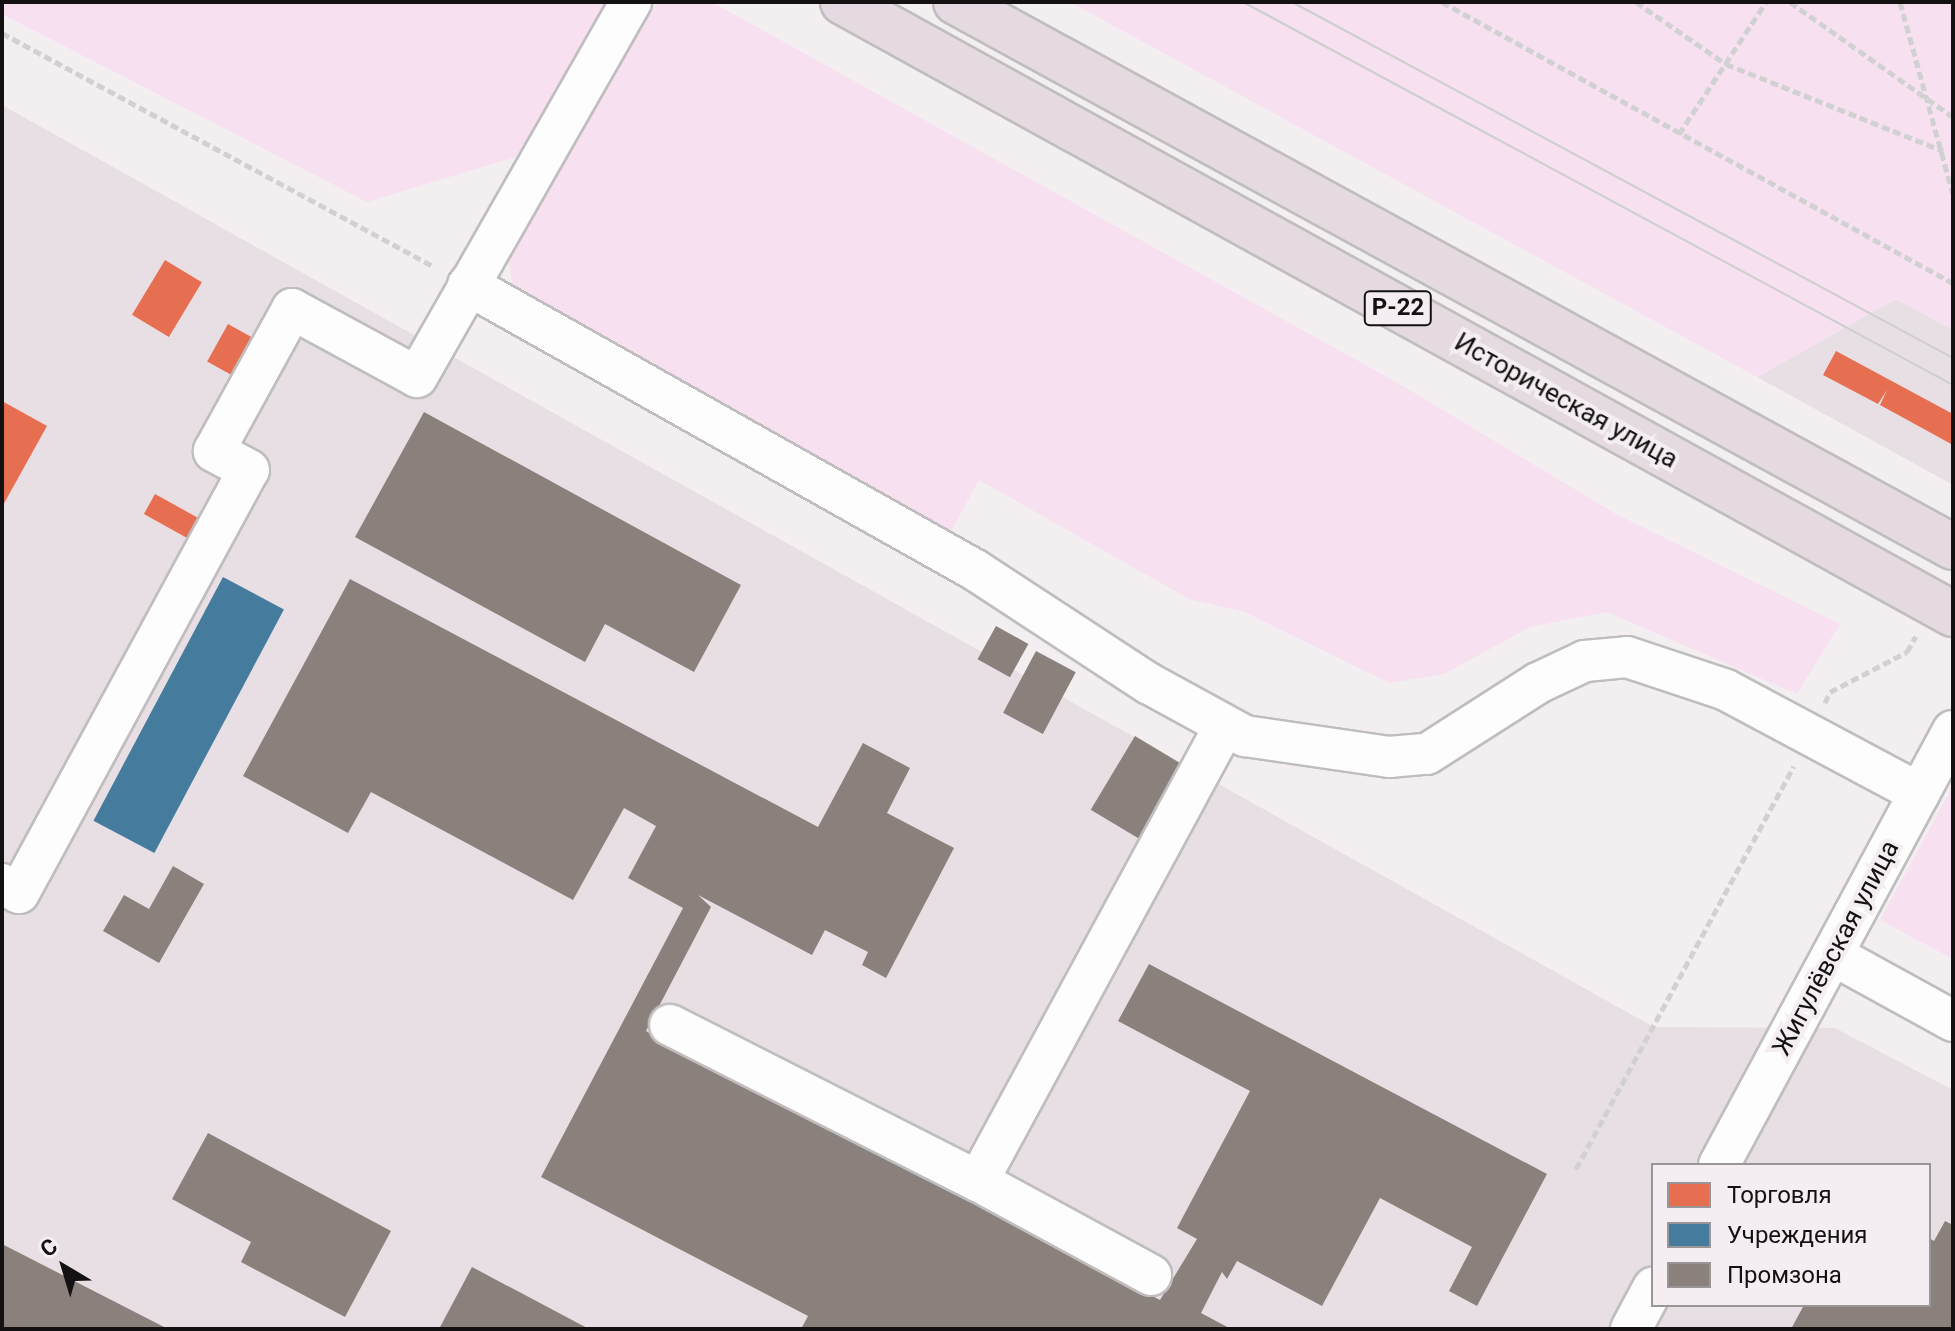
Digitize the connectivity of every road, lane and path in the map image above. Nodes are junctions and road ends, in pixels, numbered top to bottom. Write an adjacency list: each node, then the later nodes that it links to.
1 (631, 2): 17 (street)
2 (843, 2): 19 (highway, Историческая улица / Р-22)
3 (956, 2): 18 (highway, Р-22)
4 (1442, 2): 13 (path)
5 (1636, 2): 10 (path)
6 (1766, 2): 10 (path)
7 (1790, 2): 11 (path)
8 (1900, 2): 11 (path)
9 (2, 33): 17 (path)
10 (1726, 64): 13 (path); 14 (path)
11 (1931, 102): 12 (path); 14 (path)
12 (1953, 117)
13 (1679, 134): 16 (path)
14 (1943, 151): 15 (path)
15 (1953, 194)
16 (1953, 283)
17 (468, 285): 21 (street); 25 (street)
18 (1953, 547)
19 (1953, 614)
20 (1907, 652): 23 (path)
21 (1224, 727): 23 (street); 31 (street)
22 (1953, 731): 24 (street, Жигулёвская улица)
23 (1810, 735): 24 (street); 30 (path)
24 (1919, 793): 26 (street, Жигулёвская улица)
25 (2, 884)
26 (1833, 955): 27 (street); 29 (street, Жигулёвская улица)
27 (1953, 1021)
28 (670, 1025): 31 (street)
29 (1720, 1163)
30 (1576, 1169)
31 (978, 1181): 32 (street)
32 (1151, 1275)
33 (1651, 1292): 34 (street)
34 (1631, 1329)

